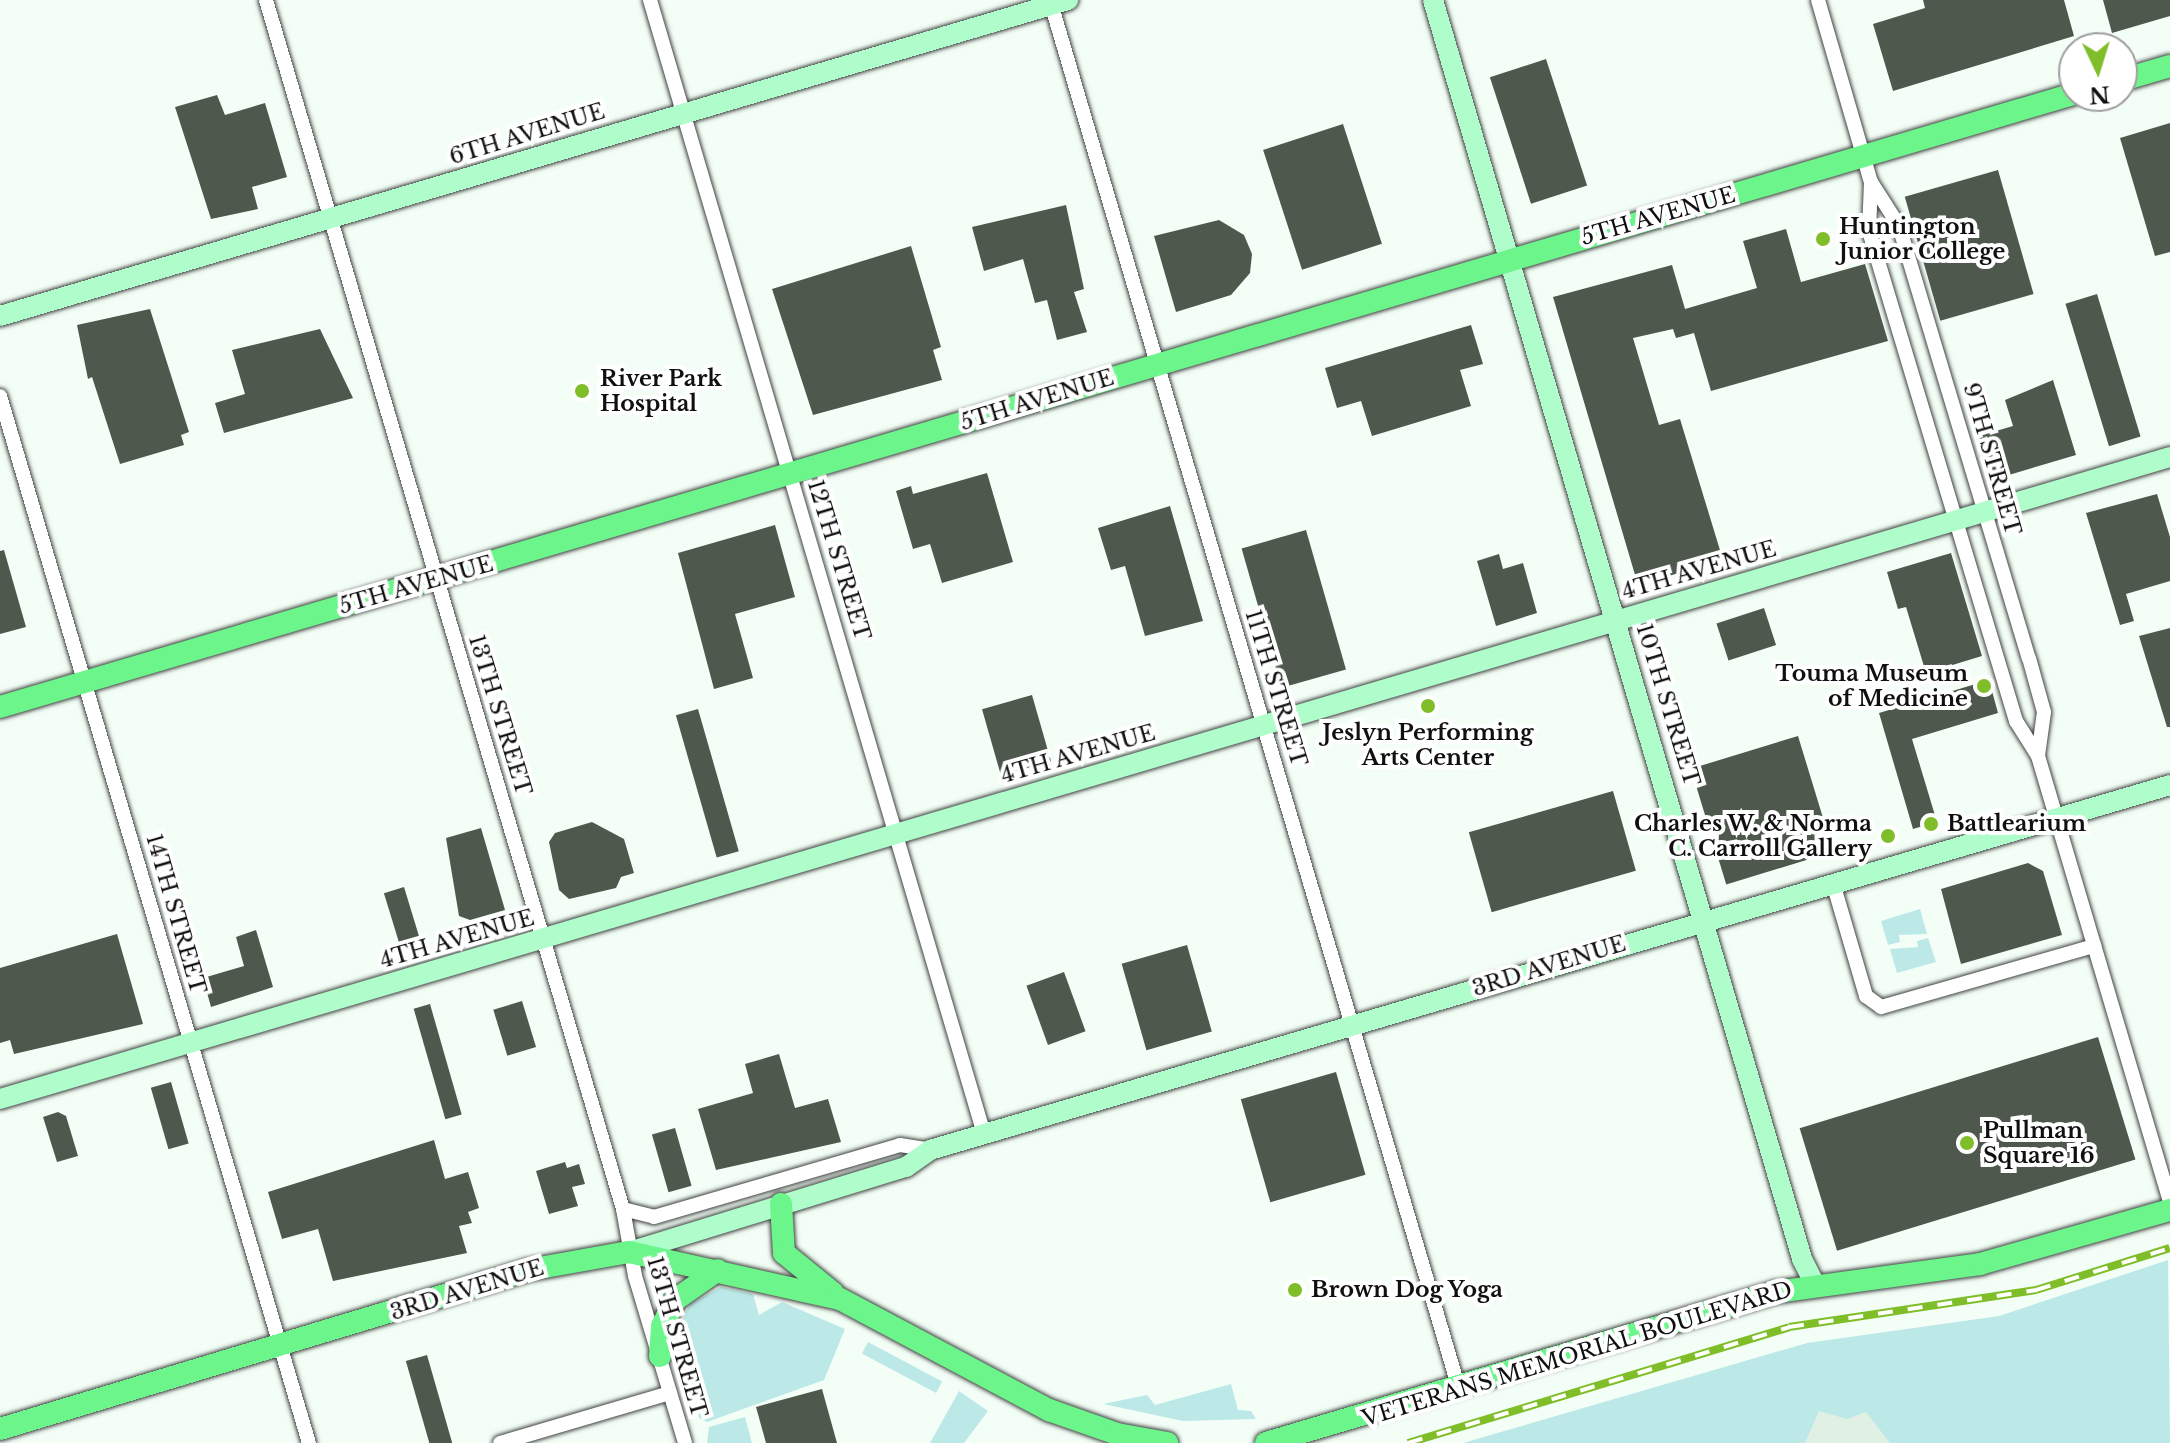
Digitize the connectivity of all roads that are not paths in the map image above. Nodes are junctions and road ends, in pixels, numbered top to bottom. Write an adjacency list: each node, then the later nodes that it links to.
1 (266, 0): 12 (street, 13TH STREET)
2 (650, 0): 9 (street, 12TH STREET)
3 (1433, 0): 13 (street, 10TH STREET)
4 (1818, 0): 10 (street, 9TH STREET)
5 (1056, 2): 9 (street, 6TH AVENUE); 15 (street, 11TH STREET)
6 (2170, 66): 7 (main road)
7 (2138, 75)
8 (2058, 99): 10 (main road, 5TH AVENUE)
9 (684, 113): 12 (street, 6TH AVENUE); 18 (street, 12TH STREET)
10 (1864, 155): 11 (street, 9TH STREET); 13 (main road, 5TH AVENUE)
11 (1871, 182): 19 (street, 9TH STREET); 20 (street, 9TH STREET)
12 (331, 218): 14 (street, 6TH AVENUE); 21 (street, 13TH STREET)
13 (1509, 259): 15 (main road, 5TH AVENUE); 22 (street, 10TH STREET)
14 (0, 316)
15 (1157, 364): 18 (main road, 5TH AVENUE); 25 (street, 11TH STREET)
16 (0, 396): 23 (street, 14TH STREET)
17 (2170, 457): 19 (street, 4TH AVENUE)
18 (791, 473): 21 (main road, 5TH AVENUE); 29 (street, 12TH STREET)
19 (1985, 511): 20 (street, 4TH AVENUE); 26 (street, 9TH STREET)
20 (1957, 520): 22 (street, 4TH AVENUE); 26 (street, 9TH STREET)
21 (437, 579): 23 (main road, 5TH AVENUE); 32 (street, 13TH STREET)
22 (1617, 619): 25 (street, 4TH AVENUE); 31 (street, 10TH STREET)
23 (84, 683): 24 (main road, 5TH AVENUE); 35 (street, 14TH STREET)
24 (0, 707)
25 (1264, 724): 29 (street, 4TH AVENUE); 34 (street, 11TH STREET)
26 (2038, 756): 28 (street, 9TH STREET)
27 (2170, 785): 28 (street, 3RD AVENUE)
28 (2057, 817): 30 (street, 3RD AVENUE); 33 (street, 9TH STREET)
29 (897, 833): 32 (street, 4TH AVENUE); 37 (street, 12TH STREET)
30 (1833, 883): 31 (street, 3RD AVENUE); 33 (street)
31 (1704, 920): 34 (street, 3RD AVENUE); 45 (street, 10TH STREET)
32 (543, 938): 35 (street, 4TH AVENUE); 41 (street, 13TH STREET)
33 (2094, 946): 39 (street, 9TH STREET)
34 (1354, 1024): 37 (street, 3RD AVENUE); 49 (street, 11TH STREET)
35 (191, 1043): 36 (street, 4TH AVENUE); 47 (street, 14TH STREET)
36 (0, 1099)
37 (984, 1134): 38 (street, 3RD AVENUE)
38 (930, 1150): 40 (street, 3RD AVENUE); 41 (street, 3RD AVENUE)
39 (2170, 1203)
40 (781, 1204): 43 (street, 3RD AVENUE); 46 (main road)
41 (623, 1209): 43 (street, 13TH STREET)
42 (2170, 1210): 45 (main road, VETERANS MEMORIAL BOULEVARD)
43 (629, 1252): 44 (main road); 47 (main road, 3RD AVENUE); 48 (street, 13TH STREET)
44 (718, 1270): 46 (main road); 48 (main road)
45 (1815, 1285): 49 (main road, VETERANS MEMORIAL BOULEVARD)
46 (840, 1299): 55 (main road)
47 (281, 1346): 51 (main road, 3RD AVENUE); 52 (street, 14TH STREET)
48 (660, 1356): 50 (street, 13TH STREET)
49 (1459, 1389): 56 (main road, VETERANS MEMORIAL BOULEVARD)
50 (670, 1393): 53 (street); 54 (street, 13TH STREET)
51 (0, 1429)
52 (309, 1443)
53 (500, 1443)
54 (685, 1443)
55 (1167, 1443)
56 (1266, 1443)

